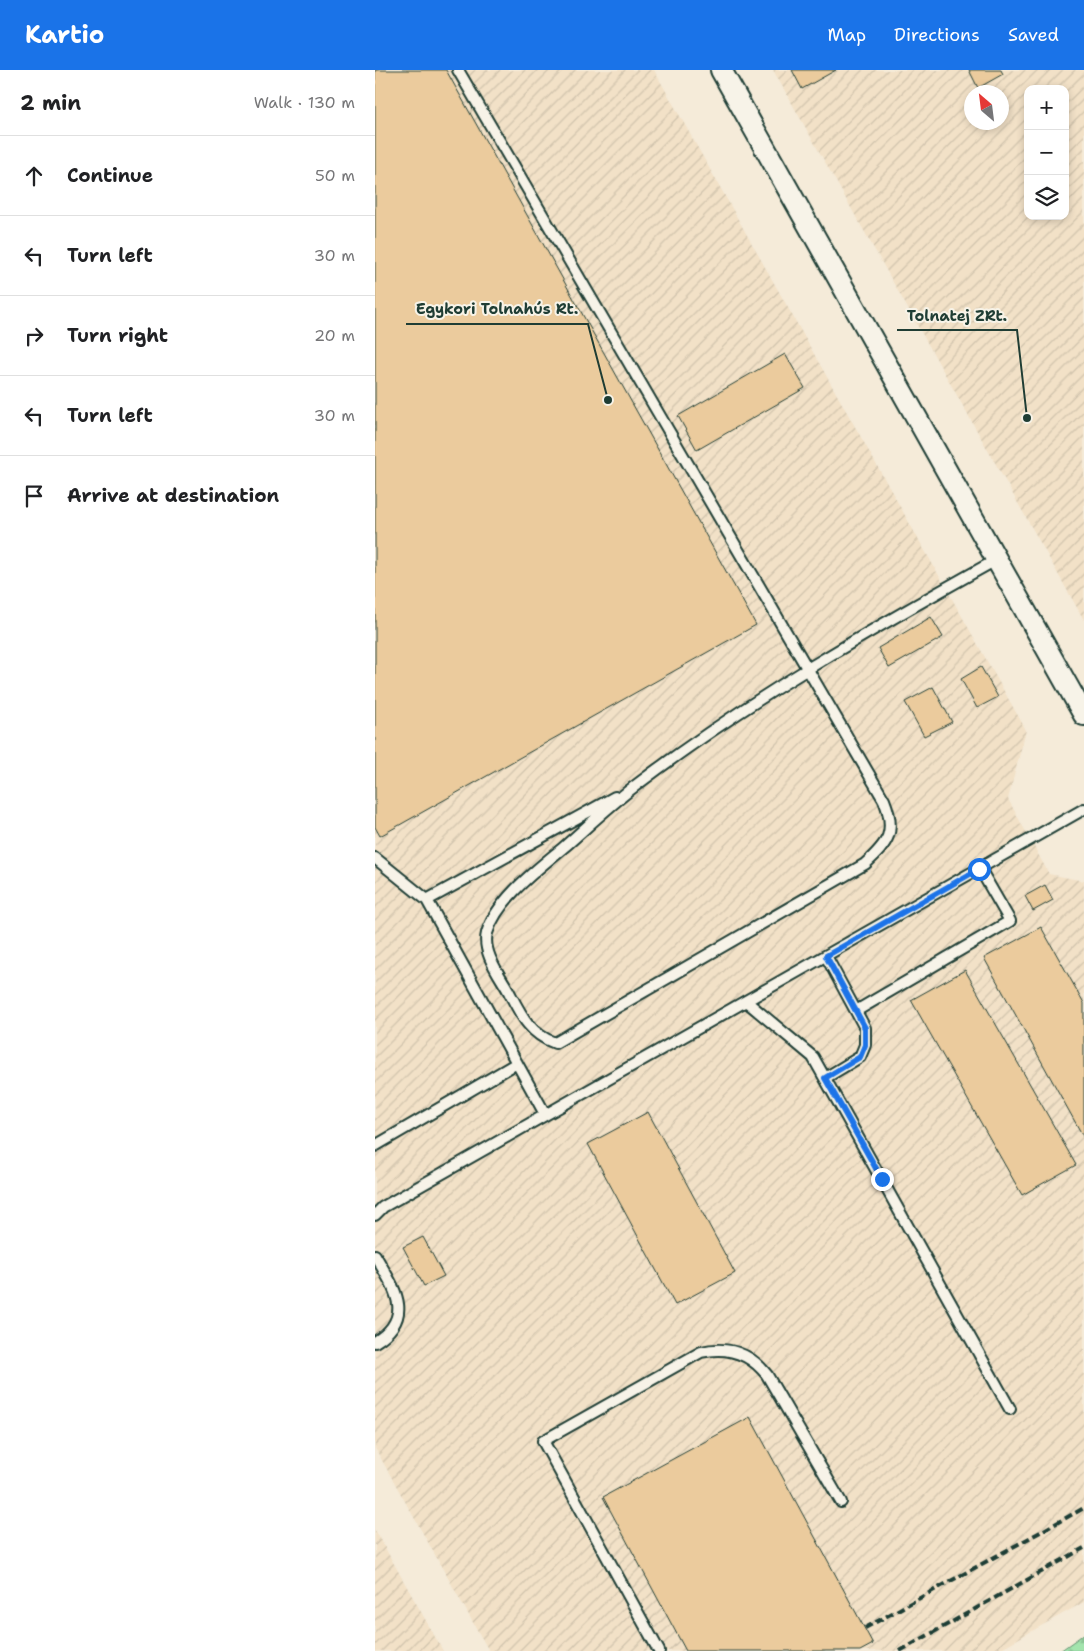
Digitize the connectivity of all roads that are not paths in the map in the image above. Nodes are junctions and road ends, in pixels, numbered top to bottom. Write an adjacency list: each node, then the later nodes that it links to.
1 (458, 70): 4 (lane)
2 (721, 70): 3 (street)
3 (997, 560): 4 (lane); 5 (street)
4 (808, 669): 6 (lane); 6 (lane)
5 (1084, 715)
6 (633, 787): 10 (lane)
7 (1084, 809): 9 (lane)
8 (375, 858): 10 (lane)
9 (979, 869): 11 (lane); 13 (lane)
10 (427, 900): 14 (lane)
11 (826, 956): 12 (lane); 13 (lane)
12 (747, 1002): 15 (lane); 16 (lane)
13 (856, 1011): 15 (lane)
14 (517, 1063): 16 (lane); 17 (lane)
15 (825, 1078): 21 (lane)
16 (545, 1114): 18 (lane)
17 (375, 1146)
18 (375, 1215)
19 (375, 1255): 20 (lane)
20 (375, 1342)
21 (1010, 1409)
22 (841, 1502): 23 (lane)
23 (659, 1651)

